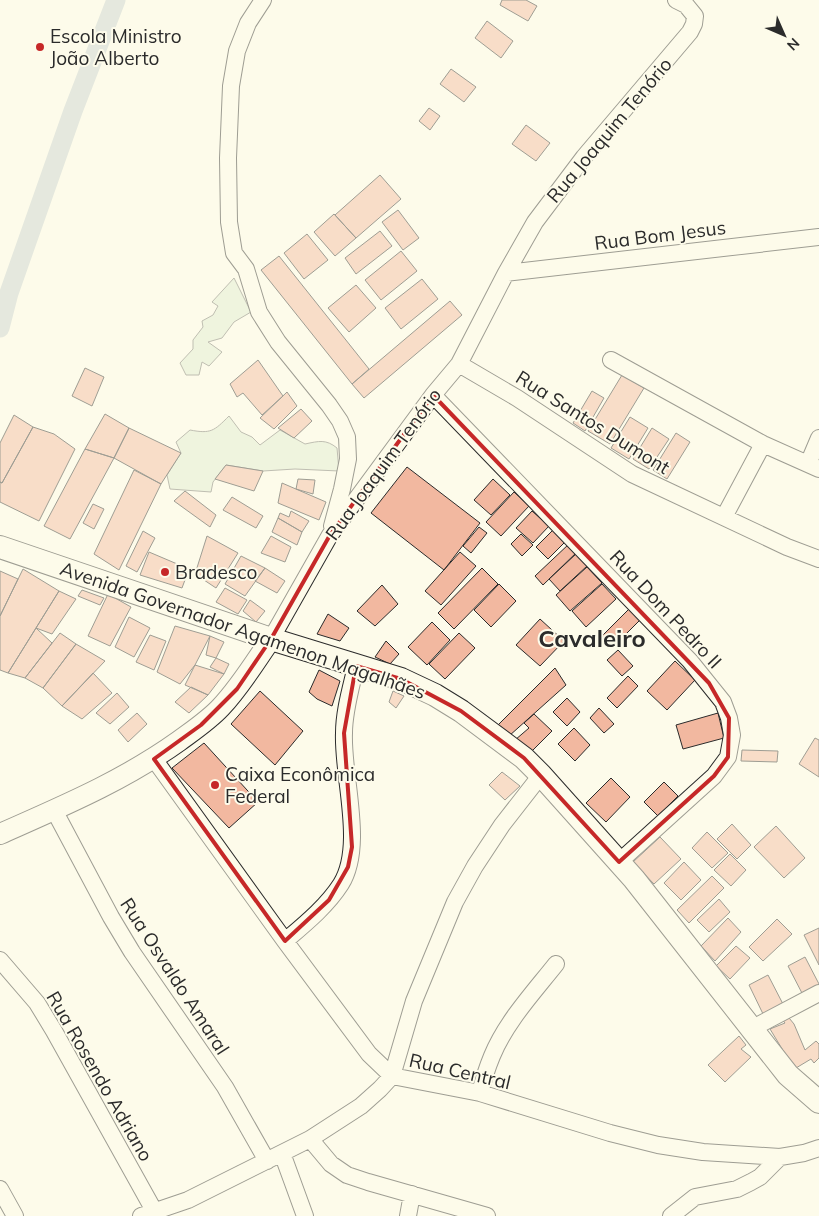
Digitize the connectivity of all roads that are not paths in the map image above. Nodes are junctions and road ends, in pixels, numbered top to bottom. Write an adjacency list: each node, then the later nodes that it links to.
1 (263, 0): 12 (street)
2 (687, 5): 4 (street, Rua Joaquim Tenório)
3 (819, 236): 4 (street, Rua Bom Jesus)
4 (506, 273): 6 (street, Rua Joaquim Tenório)
5 (611, 360): 9 (street)
6 (459, 364): 7 (street, Rua Joaquim Tenório); 11 (street, Rua Santos Dumont)
7 (432, 395): 12 (street, Rua Joaquim Tenório); 21 (street, Rua Dom Pedro II)
8 (819, 438): 10 (street)
9 (763, 444): 10 (street); 11 (street)
10 (814, 467)
11 (724, 517): 14 (street, Rua Santos Dumont)
12 (330, 536): 15 (street, Rua Joaquim Tenório)
13 (0, 548): 15 (main road, Avenida Governador Agamenon Magalhães)
14 (819, 559)
15 (271, 640): 16 (main road, Avenida Governador Agamenon Magalhães); 17 (street, Rua Joaquim Tenório)
16 (356, 666): 18 (main road, Avenida Governador Agamenon Magalhães); 22 (street)
17 (154, 759): 19 (street, Rua Joaquim Tenório); 22 (street, Rua Central)
18 (541, 775): 21 (main road, Avenida Governador Agamenon Magalhães); 27 (street)
19 (54, 810): 20 (street, Rua Joaquim Tenório); 34 (street, Rua Osvaldo Amaral)
20 (0, 834)
21 (619, 862): 26 (main road, Avenida Governador Agamenon Magalhães)
22 (285, 941): 27 (street, Rua Central)
23 (0, 960): 37 (street, Rua Rosendo Adriano)
24 (556, 964): 28 (street)
25 (819, 993): 26 (street)
26 (751, 1029): 29 (main road, Avenida Governador Agamenon Magalhães)
27 (392, 1076): 28 (street, Rua Central); 30 (street)
28 (480, 1093): 33 (street, Rua Central)
29 (819, 1102)
30 (310, 1140): 32 (street); 36 (street)
31 (819, 1148): 33 (street, Rua Central)
32 (282, 1153): 34 (street); 39 (street)
33 (780, 1157): 42 (street)
34 (267, 1161): 37 (street)
35 (0, 1190): 38 (street)
36 (412, 1194): 40 (street); 41 (street)
37 (151, 1214)
38 (15, 1216)
39 (305, 1216)
40 (408, 1216)
41 (487, 1216)
42 (671, 1216)

